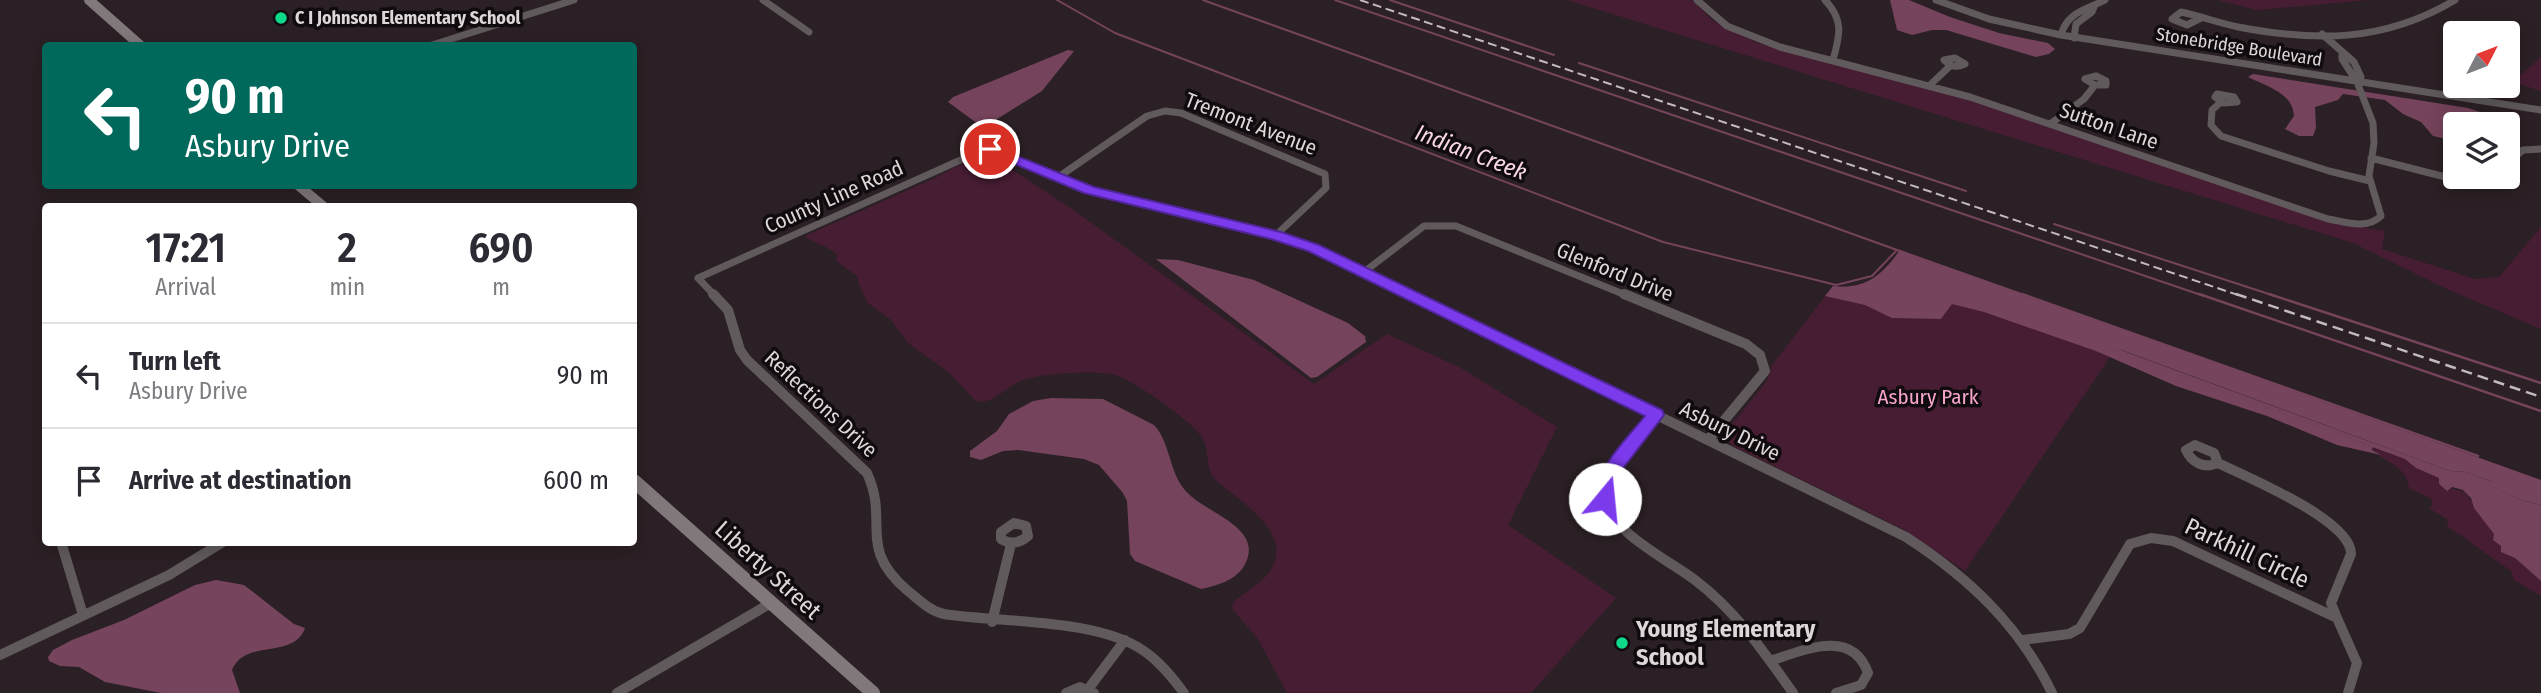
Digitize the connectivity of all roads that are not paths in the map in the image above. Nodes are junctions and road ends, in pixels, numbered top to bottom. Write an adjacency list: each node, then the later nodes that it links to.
1 (89, 0): 17 (street)
2 (574, 0): 18 (street)
3 (763, 0): 13 (street)
4 (1697, 0): 19 (street, Sutton Lane)
5 (1825, 0): 19 (street)
6 (1936, 0): 10 (street, Stonebridge Boulevard)
7 (1959, 0): 10 (street)
8 (2105, 0): 11 (street)
9 (2455, 0): 14 (street)
10 (1949, 5): 15 (street, Stonebridge Boulevard)
11 (2094, 7): 15 (street); 16 (street)
12 (2201, 18): 14 (street)
13 (809, 32)
14 (2322, 34): 21 (street, Sutton Lane)
15 (2061, 35): 16 (street, Stonebridge Boulevard)
16 (2074, 38): 21 (street, Stonebridge Boulevard)
17 (136, 42)
18 (442, 42)
19 (1833, 60): 22 (street, Sutton Lane)
20 (1950, 66): 22 (street)
21 (2357, 82): 25 (street, Stonebridge Boulevard); 30 (street, Sutton Lane)
22 (1930, 85): 26 (street, Sutton Lane)
23 (2095, 85): 26 (street)
24 (2221, 102): 33 (street)
25 (2541, 110)
26 (2050, 124): 33 (street, Sutton Lane)
27 (985, 149): 32 (street, Asbury Drive); 38 (street, County Line Road)
28 (2541, 149): 29 (street)
29 (2520, 153)
30 (2371, 158): 31 (street); 33 (street, Sutton Lane)
31 (2443, 177)
32 (1057, 178): 36 (street, Asbury Drive); 36 (street, Tremont Avenue)
33 (2370, 181)
34 (303, 189): 35 (street)
35 (319, 203)
36 (1276, 235): 37 (street, Asbury Drive)
37 (1364, 272): 39 (street, Asbury Drive); 40 (street, Glenford Drive)
38 (698, 278): 49 (street, Reflections Drive)
39 (1656, 415): 40 (street, Asbury Drive); 53 (street)
40 (1708, 440): 51 (street, Asbury Drive)
41 (2218, 463): 48 (street)
42 (637, 484): 46 (street, Liberty Street)
43 (1011, 544): 49 (street)
44 (62, 546): 47 (street)
45 (216, 546): 47 (street)
46 (771, 603): 55 (street); 56 (street, Liberty Street)
47 (83, 615): 52 (street)
48 (2337, 618): 51 (street, Parkhill Circle); 62 (street)
49 (992, 622): 50 (street, Reflections Drive)
50 (1125, 640): 54 (street); 58 (street, Reflections Drive)
51 (2023, 640): 61 (street, Asbury Drive)
52 (0, 655)
53 (1770, 661): 59 (street); 60 (street)
54 (1092, 691): 57 (street)
55 (617, 693)
56 (873, 693)
57 (1066, 693)
58 (1184, 693)
59 (1793, 693)
60 (1836, 693)
61 (2052, 693)
62 (2348, 693)

